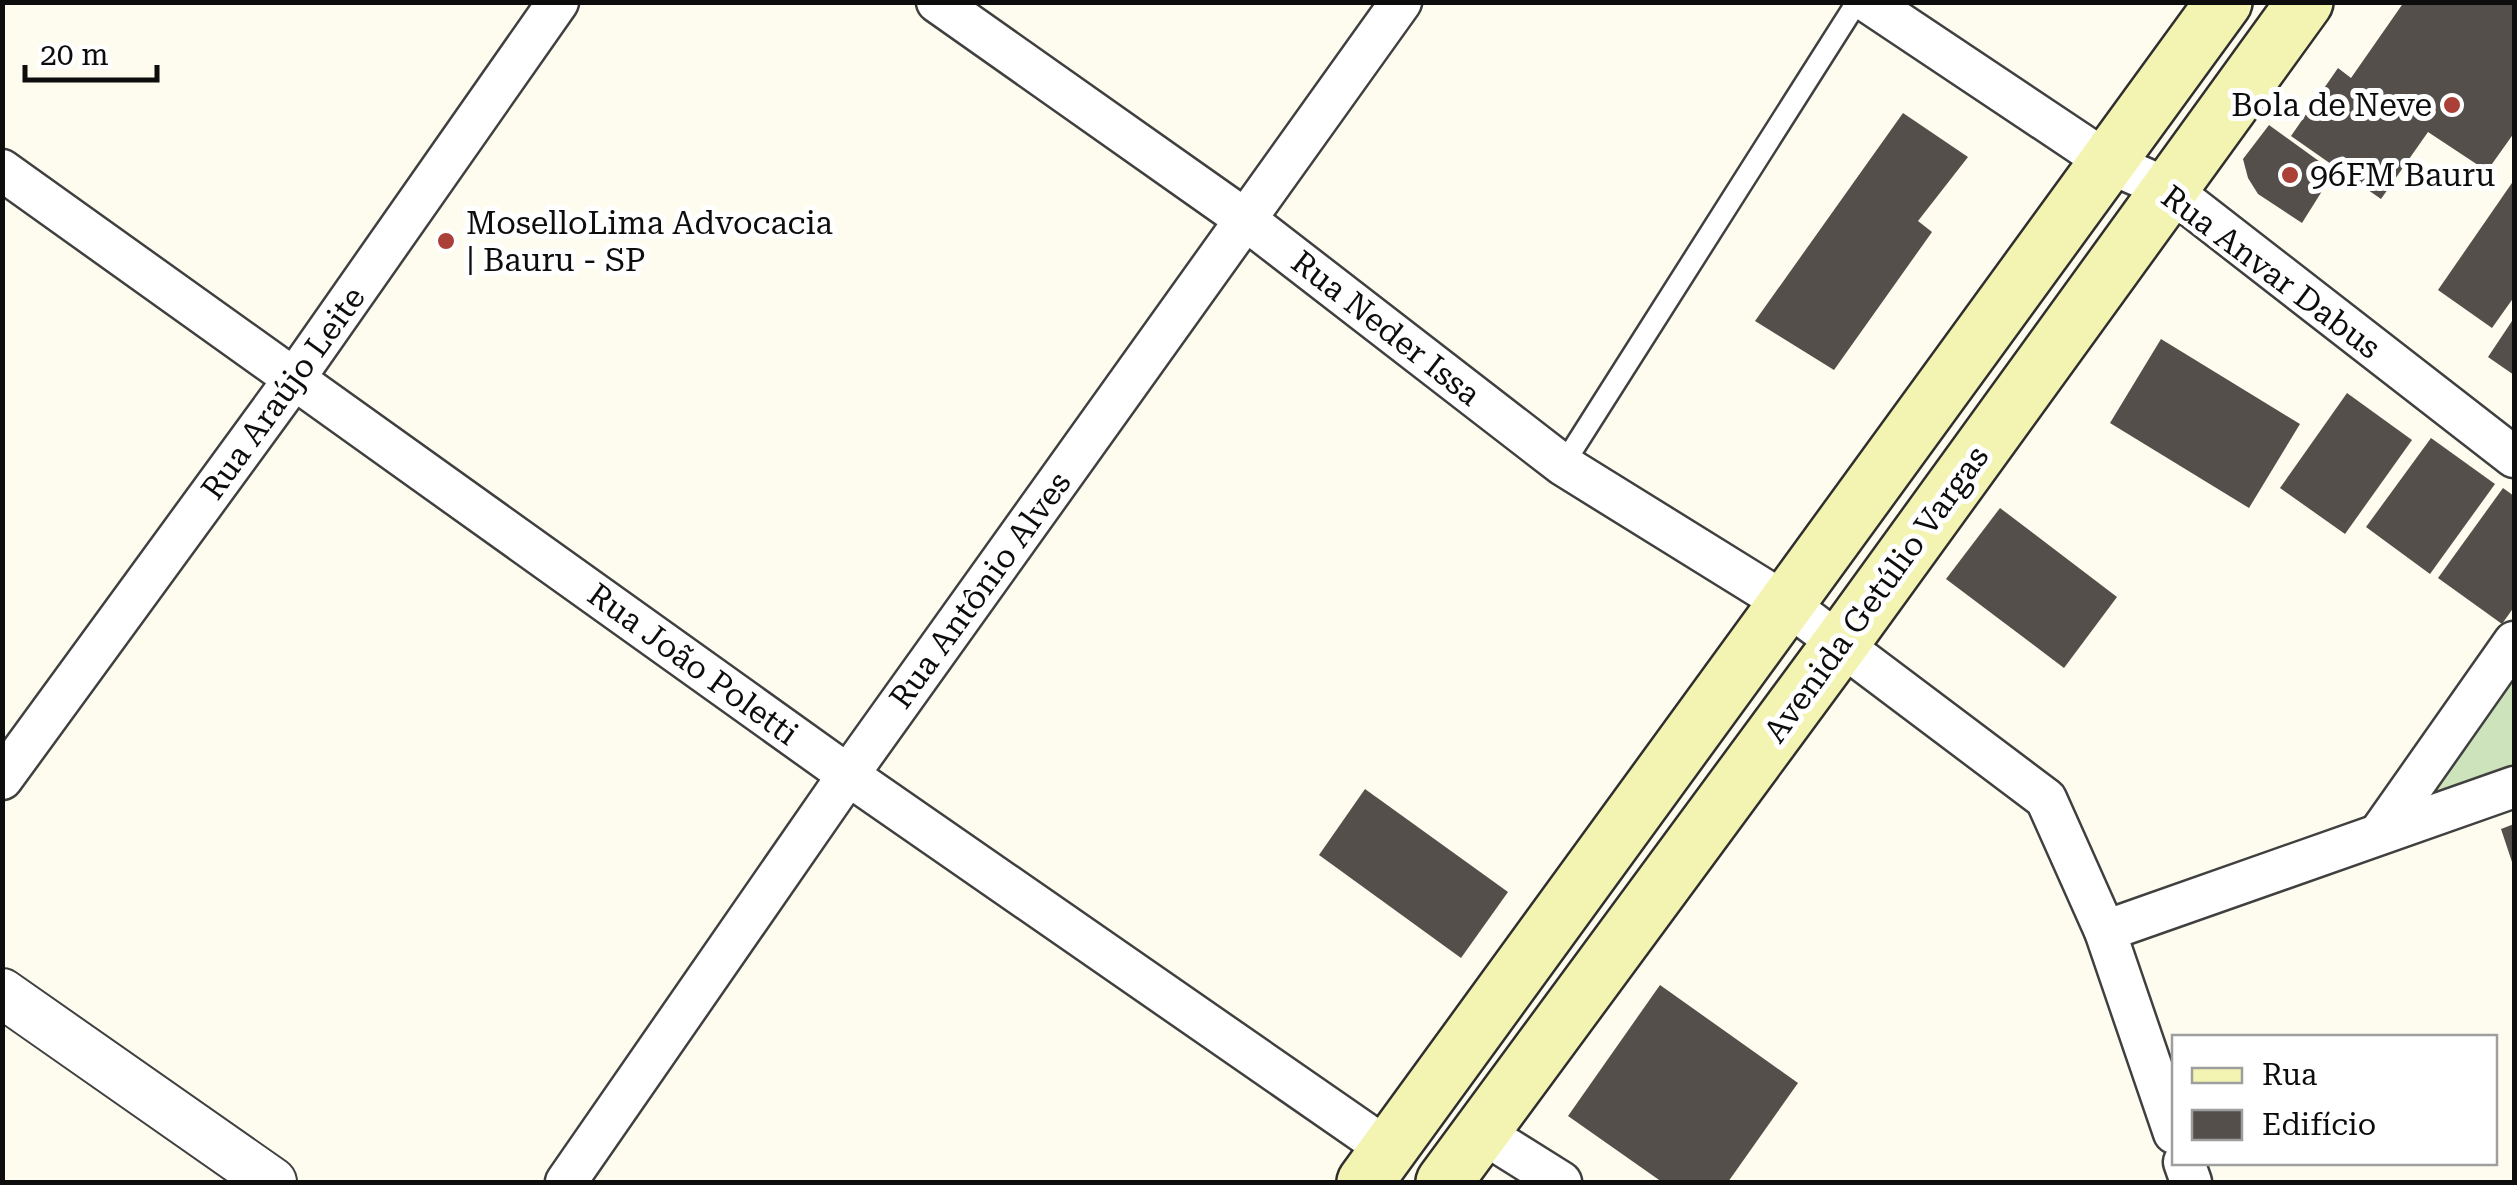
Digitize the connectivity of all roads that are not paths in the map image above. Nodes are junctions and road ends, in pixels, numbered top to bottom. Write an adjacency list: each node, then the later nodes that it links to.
1 (558, 2): 12 (street, Rua Araújo Leite)
2 (937, 2): 11 (street, Rua Neder Issa)
3 (1401, 2): 11 (street, Rua Antônio Alves)
4 (1856, 2): 14 (lane)
5 (1868, 2): 8 (street, Rua Anvar Dabus)
6 (2224, 2): 8 (main road, Avenida Getúlio Vargas)
7 (2305, 2): 10 (main road, Avenida Getúlio Vargas)
8 (2109, 163): 10 (street, Rua Anvar Dabus); 15 (main road, Avenida Getúlio Vargas)
9 (2, 170): 12 (street, Rua João Poletti)
10 (2169, 190): 13 (street, Rua Anvar Dabus); 16 (main road, Avenida Getúlio Vargas)
11 (1246, 220): 14 (street, Rua Neder Issa); 18 (street, Rua Antônio Alves)
12 (294, 379): 18 (street, Rua João Poletti); 19 (street, Rua Araújo Leite)
13 (2514, 458)
14 (1563, 465): 15 (street, Rua Neder Issa)
15 (1787, 604): 16 (street, Rua Neder Issa); 26 (main road, Avenida Getúlio Vargas)
16 (1841, 642): 22 (street, Rua Neder Issa); 25 (main road, Avenida Getúlio Vargas)
17 (2514, 642): 21 (street)
18 (848, 775): 26 (street, Rua João Poletti); 28 (street, Rua Antônio Alves)
19 (2, 780)
20 (2514, 787): 21 (street)
21 (2379, 834): 22 (street)
22 (2105, 930): 24 (street, Rua Neder Issa)
23 (2, 993): 27 (street)
24 (2172, 1127)
25 (1481, 1132): 29 (main road, Avenida Getúlio Vargas); 30 (street)
26 (1377, 1166)
27 (272, 1182)
28 (566, 1182)
29 (1444, 1182)
30 (1561, 1182)

